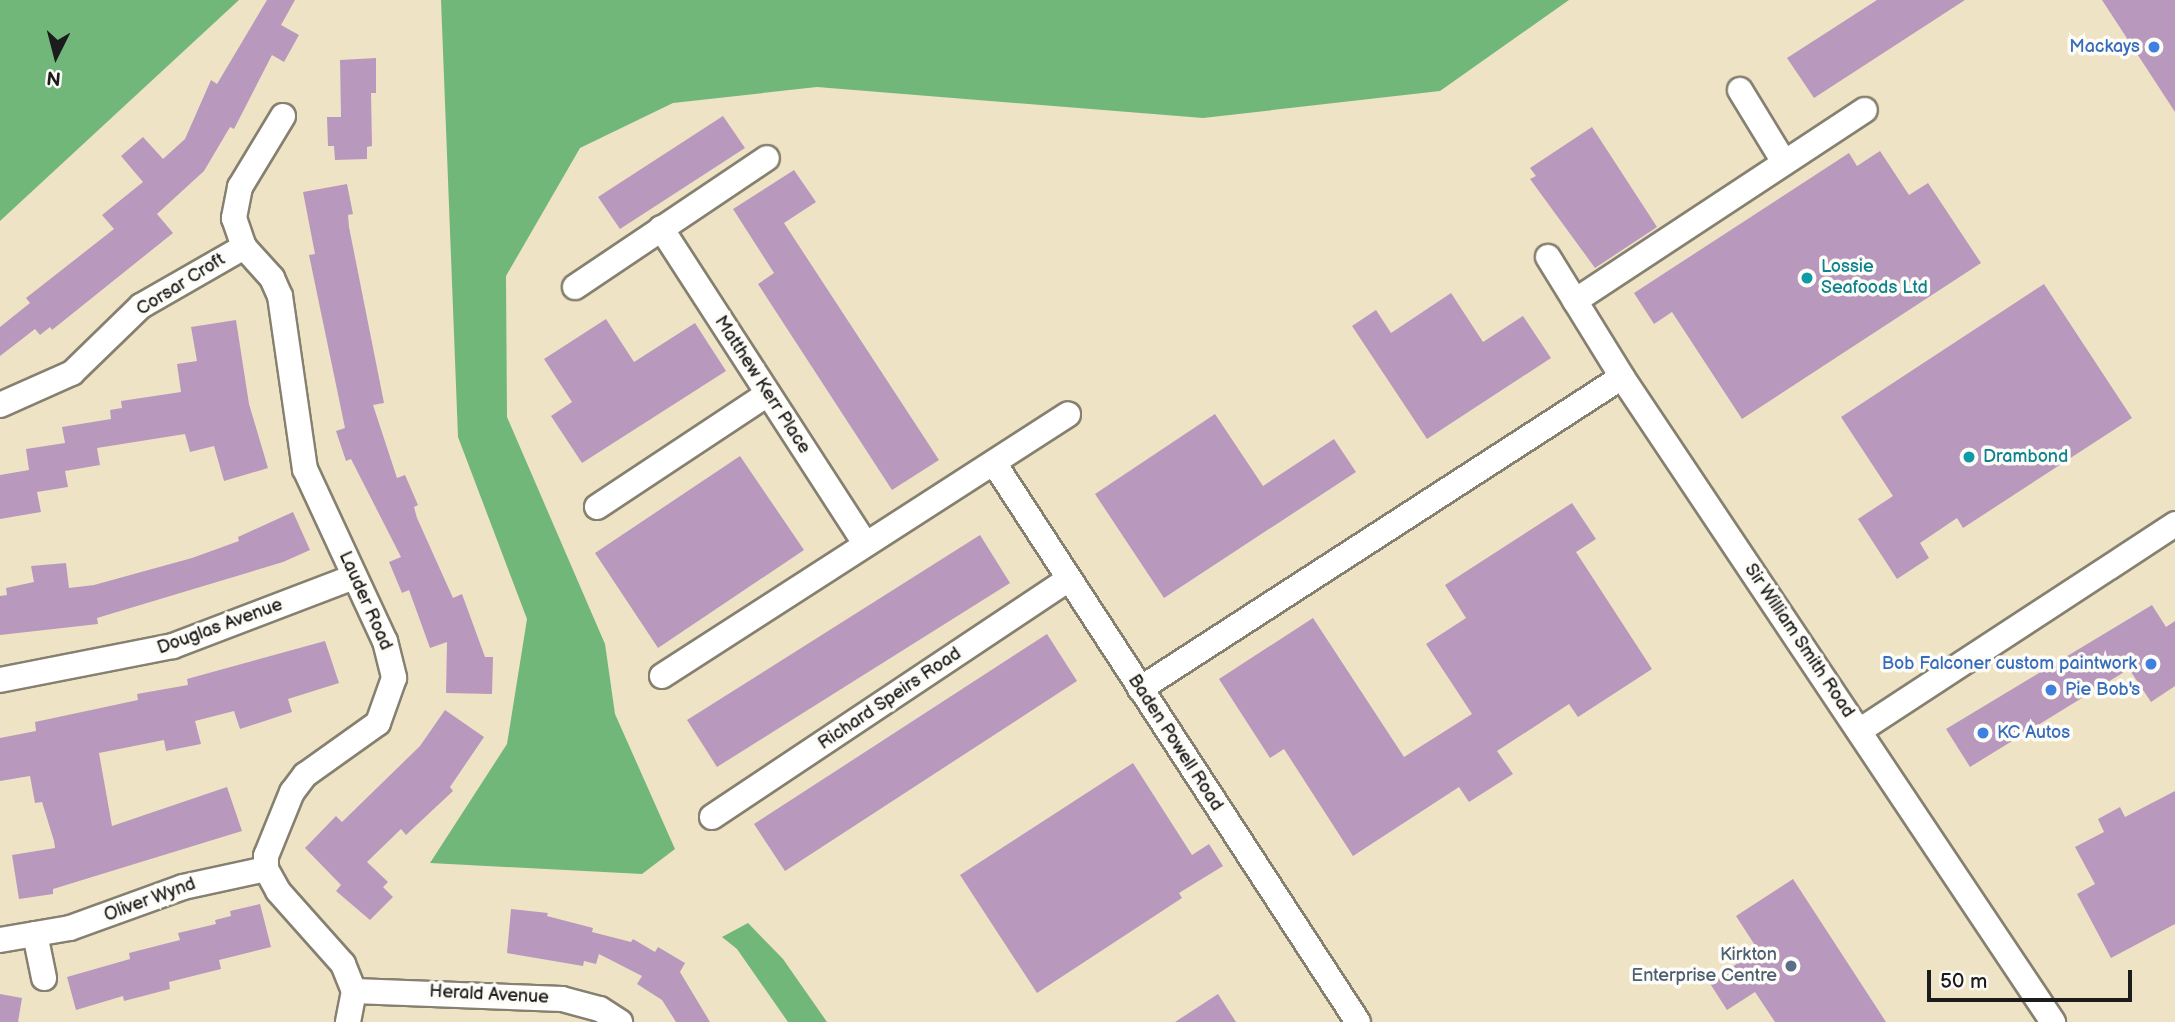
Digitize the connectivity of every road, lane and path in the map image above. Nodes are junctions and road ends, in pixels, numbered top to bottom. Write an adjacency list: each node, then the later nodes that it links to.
1 (1740, 89): 5 (street)
2 (1865, 110): 5 (street)
3 (283, 116): 7 (street, Corsar Croft)
4 (767, 158): 6 (street)
5 (1784, 162): 10 (street)
6 (661, 228): 9 (street); 12 (street, Matthew Kerr Place)
7 (244, 247): 13 (street, Corsar Croft); 19 (street, Lauder Road)
8 (1548, 257): 10 (street, Sir William Smith Road)
9 (575, 287)
10 (1575, 301): 11 (street, Sir William Smith Road)
11 (1622, 377): 23 (street); 24 (street, Sir William Smith Road)
12 (768, 394): 16 (street); 18 (street, Matthew Kerr Place)
13 (0, 405)
14 (1068, 414): 15 (street)
15 (994, 463): 18 (street); 20 (street, Baden Powell Road)
16 (597, 507)
17 (2175, 524): 24 (street)
18 (864, 542): 21 (street)
19 (355, 577): 22 (street, Douglas Avenue); 26 (street, Lauder Road)
20 (1068, 580): 23 (street, Baden Powell Road); 25 (street, Richard Speirs Road)
21 (662, 676)
22 (0, 680)
23 (1140, 689): 33 (street, Baden Powell Road)
24 (1859, 731): 34 (street, Sir William Smith Road)
25 (712, 817)
26 (265, 869): 27 (street, Oliver Wynd); 30 (street)
27 (35, 934): 28 (street, Oliver Wynd); 29 (street)
28 (0, 940)
29 (44, 978)
30 (354, 991): 31 (street); 32 (street, Herald Avenue)
31 (348, 1022)
32 (620, 1022)
33 (1358, 1022)
34 (2053, 1022)

